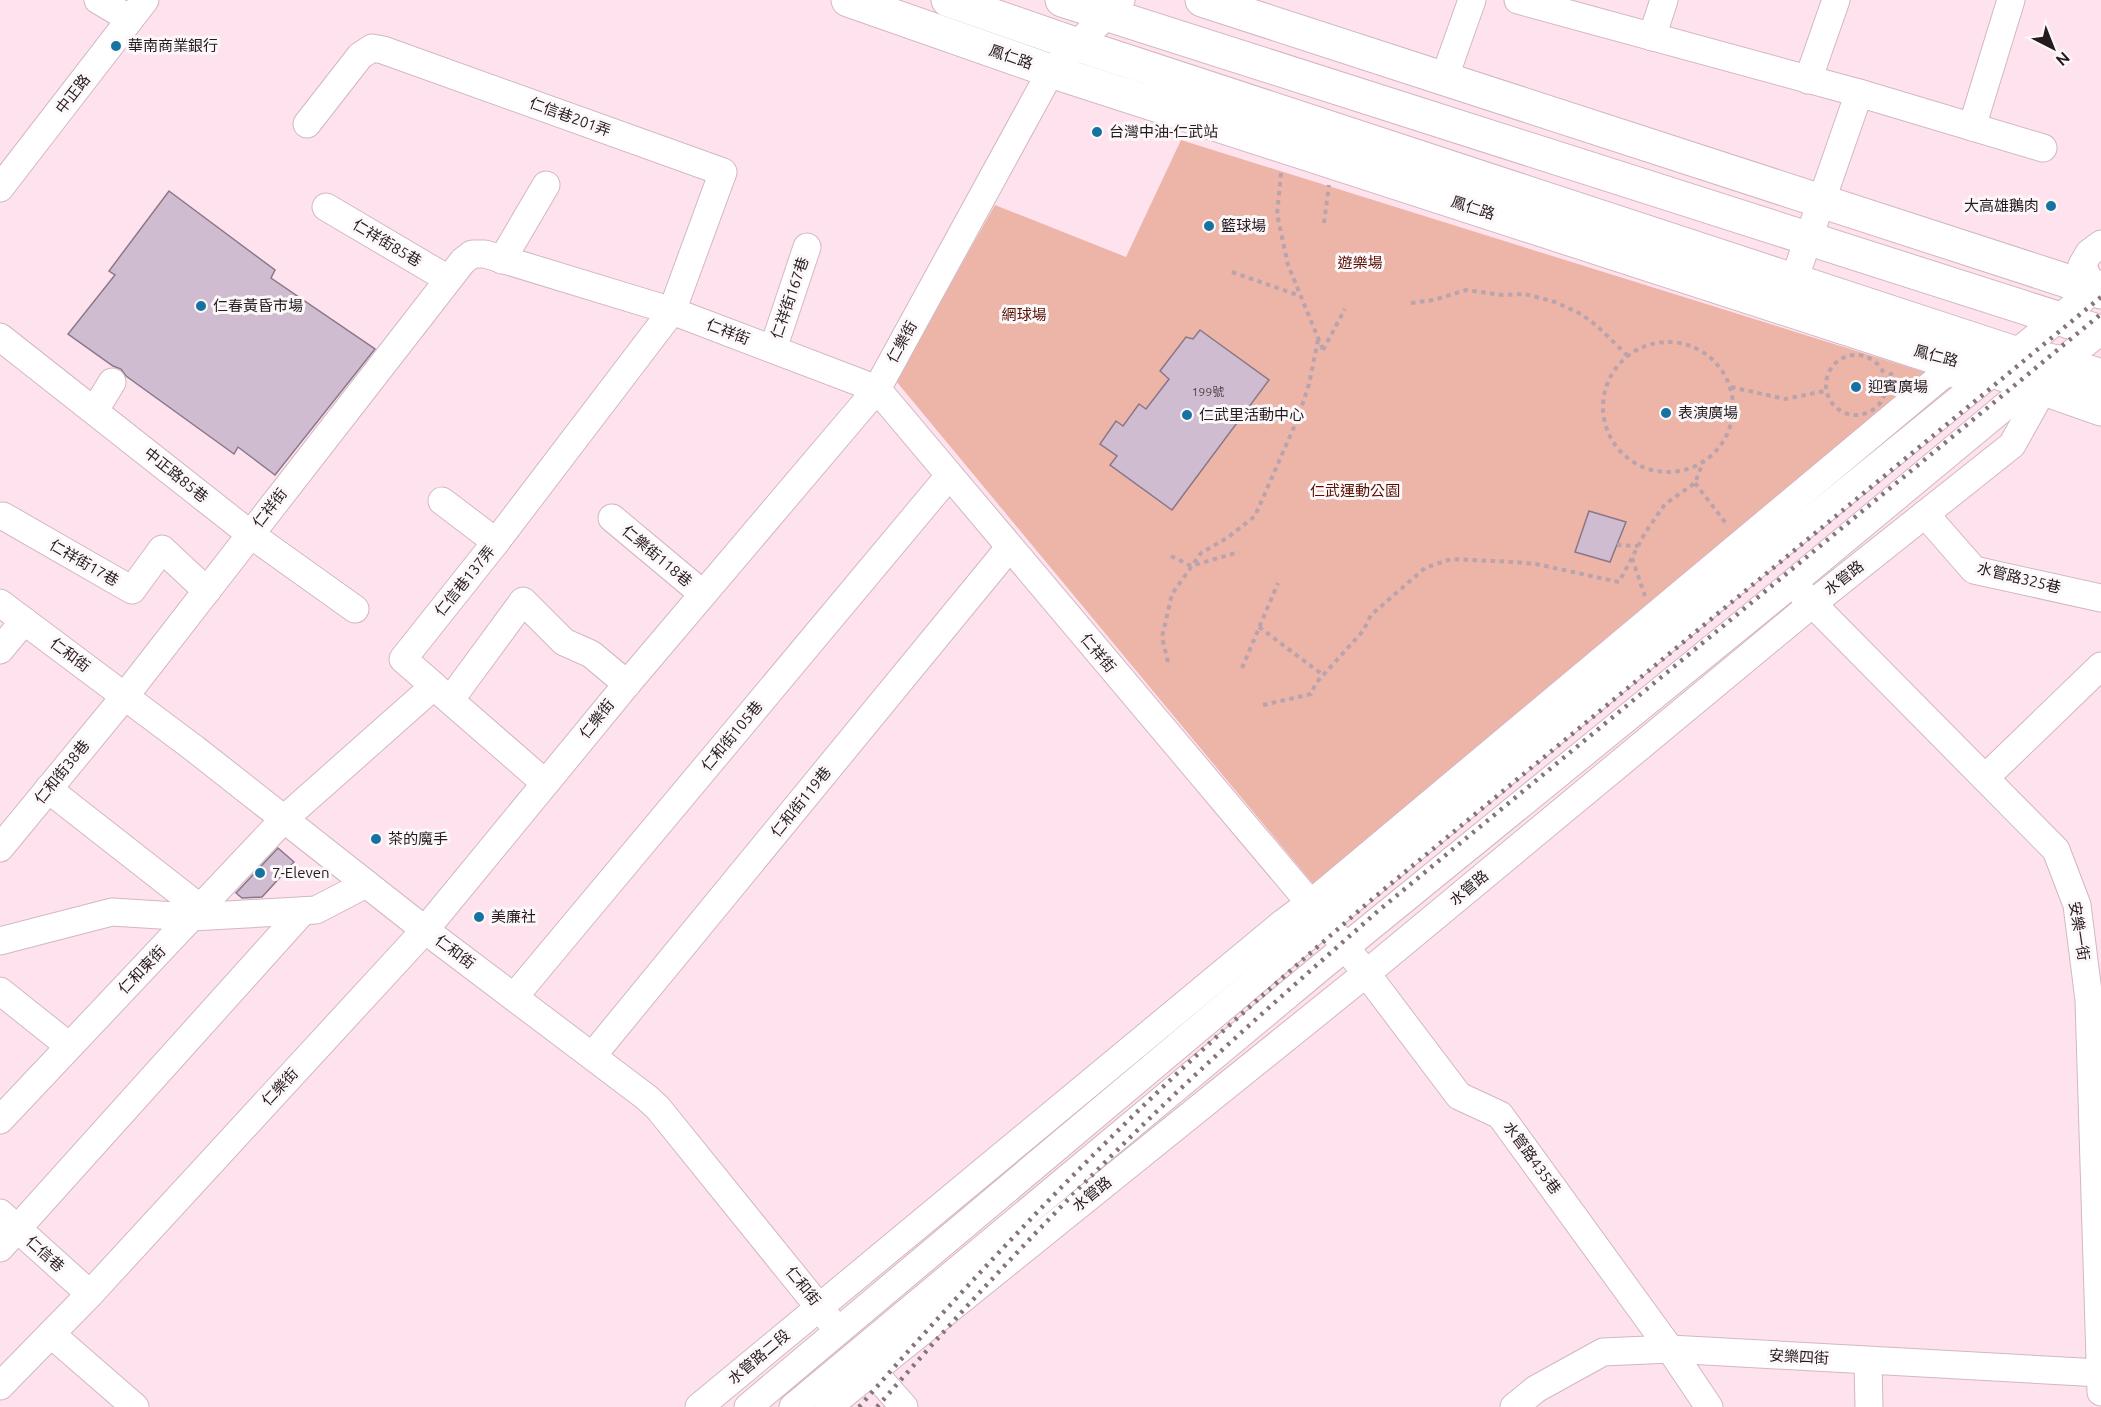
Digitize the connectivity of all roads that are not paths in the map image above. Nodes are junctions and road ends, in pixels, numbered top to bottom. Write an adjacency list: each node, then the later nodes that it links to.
1 (98, 0): 12 (street)
2 (848, 0): 15 (main road, 鳳仁路)
3 (948, 0): 14 (main road, 鳳仁路)
4 (1062, 0): 11 (main road)
5 (1202, 0): 16 (main road)
6 (1472, 0): 16 (street)
7 (1518, 0): 13 (street)
8 (1664, 0): 13 (street)
9 (1836, 0): 17 (street)
10 (2011, 0): 20 (street)
11 (1114, 8): 14 (street, 仁樂街); 26 (main road)
12 (138, 10): 23 (street, 中正路)
13 (1652, 37): 17 (street)
14 (1078, 45): 15 (street, 仁樂街); 31 (main road, 鳳仁路)
15 (1051, 71): 38 (main road, 鳳仁路); 43 (street, 仁樂街)
16 (1444, 79): 24 (main road)
17 (1808, 80): 18 (street)
18 (1859, 93): 20 (street); 24 (street)
19 (307, 124): 33 (street, 仁信巷201弄)
20 (1972, 127): 21 (street)
21 (2043, 148)
22 (546, 185): 29 (street)
23 (0, 188)
24 (1821, 201): 26 (street); 32 (main road)
25 (326, 207): 30 (street, 仁祥街85巷)
26 (1808, 239): 31 (street); 34 (main road)
27 (2101, 244): 32 (street)
28 (807, 247): 37 (street, 仁祥街167巷)
29 (502, 260): 30 (street, 仁祥街); 33 (street, 仁祥街)
30 (448, 279): 51 (street, 仁祥街)
31 (1794, 280): 38 (main road, 鳳仁路)
32 (2099, 289): 34 (street)
33 (672, 311): 37 (street, 仁祥街); 52 (street, 仁信巷137弄)
34 (2059, 319): 35 (main road); 38 (street)
35 (2101, 331): 39 (street, 水管路)
36 (0, 337): 45 (street, 中正路85巷)
37 (773, 349): 43 (street, 仁祥街)
38 (2004, 362): 39 (main road, 鳳仁路); 42 (main road, 鳳仁路); 54 (street); 75 (street)
39 (2062, 363): 40 (main road, 鳳仁路); 42 (street, 水管路)
40 (2101, 376)
41 (112, 382): 45 (street)
42 (2032, 384): 44 (main road, 鳳仁路); 48 (street, 水管路); 55 (street, 水管路)
43 (877, 389): 46 (street, 仁祥街); 57 (street, 仁樂街)
44 (2101, 409)
45 (95, 410): 51 (street, 中正路85巷)
46 (950, 476): 53 (street, 仁祥街); 82 (street, 仁和街105巷)
47 (442, 501): 52 (street)
48 (1925, 514): 58 (street, 水管路325巷); 60 (street, 水管路)
49 (3, 516): 56 (street, 仁祥街17巷)
50 (612, 518): 57 (street, 仁樂街118巷)
51 (250, 534): 56 (street, 仁祥街); 61 (street, 中正路85巷)
52 (496, 542): 66 (street, 仁信巷137弄)
53 (1009, 548): 75 (street, 仁祥街); 84 (street, 仁和街119巷)
54 (1768, 555): 55 (street, 安樂一街); 75 (street)
55 (1792, 582): 60 (street, 安樂一街); 79 (street, 水管路)
56 (207, 591): 67 (street, 仁祥街)
57 (703, 594): 65 (street, 仁樂街)
58 (2101, 598)
59 (0, 603): 62 (street, 仁和街)
60 (1812, 604): 68 (street, 安樂一街); 80 (street, 水管路)
61 (355, 609)
62 (24, 621): 63 (street); 67 (street, 仁和街)
63 (0, 650)
64 (2101, 666): 68 (street)
65 (627, 684): 66 (street); 69 (street, 仁樂街)
66 (442, 693): 69 (street); 71 (street)
67 (125, 696): 70 (street, 仁和街38巷); 71 (street, 仁和街)
68 (1985, 778): 94 (street, 安樂一街)
69 (545, 783): 77 (street, 仁樂街)
70 (48, 789): 72 (street, 仁和街38巷); 76 (street)
71 (284, 819): 73 (street, 仁和街); 76 (street, 仁和東街)
72 (0, 848)
73 (366, 884): 74 (street); 77 (street, 仁和街)
74 (303, 911): 76 (street); 86 (street)
75 (1318, 912): 79 (street, 水管路435巷); 88 (street); 89 (street)
76 (196, 913): 78 (street); 83 (street, 仁和東街)
77 (425, 930): 82 (street, 仁和街); 87 (street, 仁樂街)
78 (0, 941)
79 (1346, 947): 80 (street, 水管路435巷); 93 (street, 水管路)
80 (1366, 973): 91 (street, 水管路435巷); 93 (street, 水管路)
81 (0, 991): 83 (street)
82 (514, 997): 84 (street, 仁和街)
83 (69, 1046): 85 (street, 仁和東街)
84 (593, 1055): 88 (street, 仁和街)
85 (0, 1120)
86 (6, 1230): 87 (street, 仁信巷)
87 (90, 1294): 90 (street, 仁樂街)
88 (819, 1307): 89 (street, 仁和街); 97 (street, 水管路二段)
89 (838, 1331): 93 (street, 仁和街); 98 (street, 水管路二段)
90 (51, 1334): 95 (street, 仁樂街); 96 (street)
91 (1670, 1349): 92 (street, 安樂四街); 102 (street, 安樂四街); 103 (street, 水管路435巷)
92 (1868, 1361): 94 (street, 安樂四街); 104 (street)
93 (865, 1362): 99 (street); 100 (street); 101 (street, 仁和街)
94 (2100, 1371)
95 (0, 1386)
96 (135, 1407)
97 (699, 1407)
98 (748, 1407)
99 (793, 1407)
100 (828, 1407)
101 (903, 1407)
102 (1514, 1407)
103 (1708, 1407)
104 (1869, 1407)

